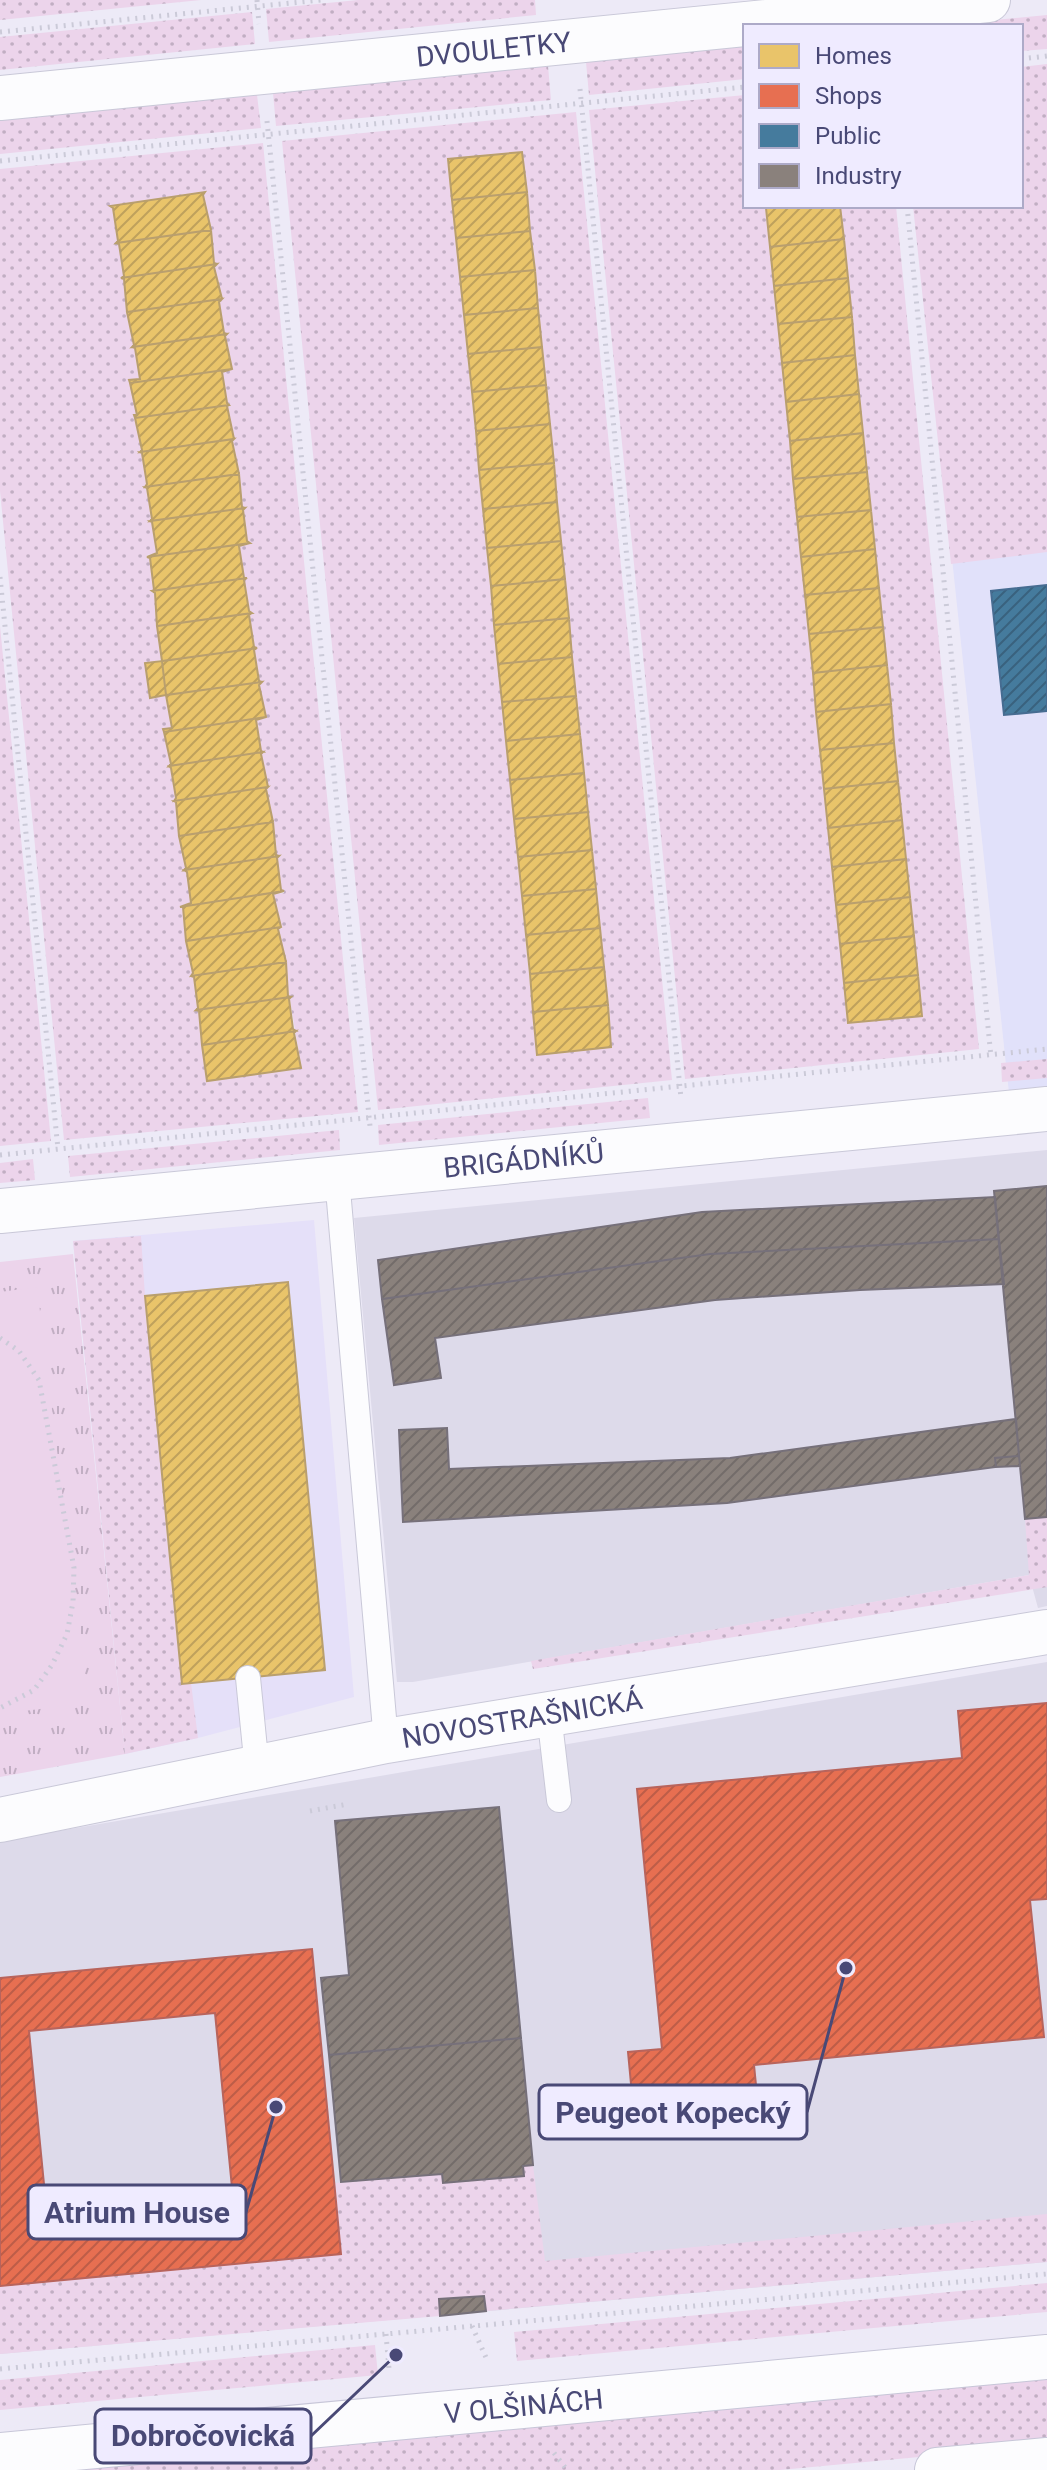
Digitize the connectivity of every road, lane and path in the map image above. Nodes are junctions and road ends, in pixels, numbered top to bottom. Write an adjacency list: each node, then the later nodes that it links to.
1 (321, 0): 3 (path)
2 (988, 0): 5 (street, DVOULETKY)
3 (257, 3): 6 (path); 10 (path)
4 (743, 24): 7 (street, DVOULETKY)
5 (746, 24)
6 (0, 32)
7 (575, 41): 10 (street, DVOULETKY); 13 (path)
8 (1047, 56): 9 (path)
9 (1023, 59)
10 (263, 72): 12 (street, DVOULETKY); 14 (path)
11 (743, 87): 13 (path)
12 (0, 98)
13 (581, 104): 14 (path); 20 (path)
14 (268, 134): 15 (path); 23 (path)
15 (0, 161)
16 (907, 208): 19 (path)
17 (0, 577): 25 (path)
18 (1047, 1049): 19 (path)
19 (990, 1055): 20 (path); 22 (path)
20 (680, 1086): 23 (path); 24 (path)
21 (1047, 1109): 22 (street, BRIGÁDNÍKŮ)
22 (997, 1113): 24 (street, BRIGÁDNÍKŮ)
23 (370, 1118): 25 (path); 27 (path)
24 (686, 1145): 27 (street, BRIGÁDNÍKŮ)
25 (58, 1149): 26 (path); 28 (path)
26 (0, 1155)
27 (356, 1176): 28 (street, BRIGÁDNÍKŮ); 35 (lane)
28 (64, 1205): 29 (street, BRIGÁDNÍKŮ)
29 (0, 1211)
30 (0, 1338): 33 (path)
31 (1047, 1632): 34 (street, NOVOSTRAŠNICKÁ)
32 (248, 1678): 36 (lane)
33 (0, 1708)
34 (549, 1714): 35 (street, NOVOSTRAŠNICKÁ); 37 (lane)
35 (386, 1741): 36 (street, NOVOSTRAŠNICKÁ)
36 (257, 1769): 38 (street, NOVOSTRAŠNICKÁ)
37 (559, 1800)
38 (0, 1820)
39 (1047, 2274): 40 (path)
40 (472, 2326): 41 (path); 43 (path)
41 (386, 2334): 44 (path); 45 (path)
42 (1047, 2357): 46 (street, V OLŠINÁCH)
43 (489, 2364)
44 (0, 2369)
45 (390, 2374)
46 (0, 2455)
47 (1047, 2460): 48 (street)
48 (937, 2470)

